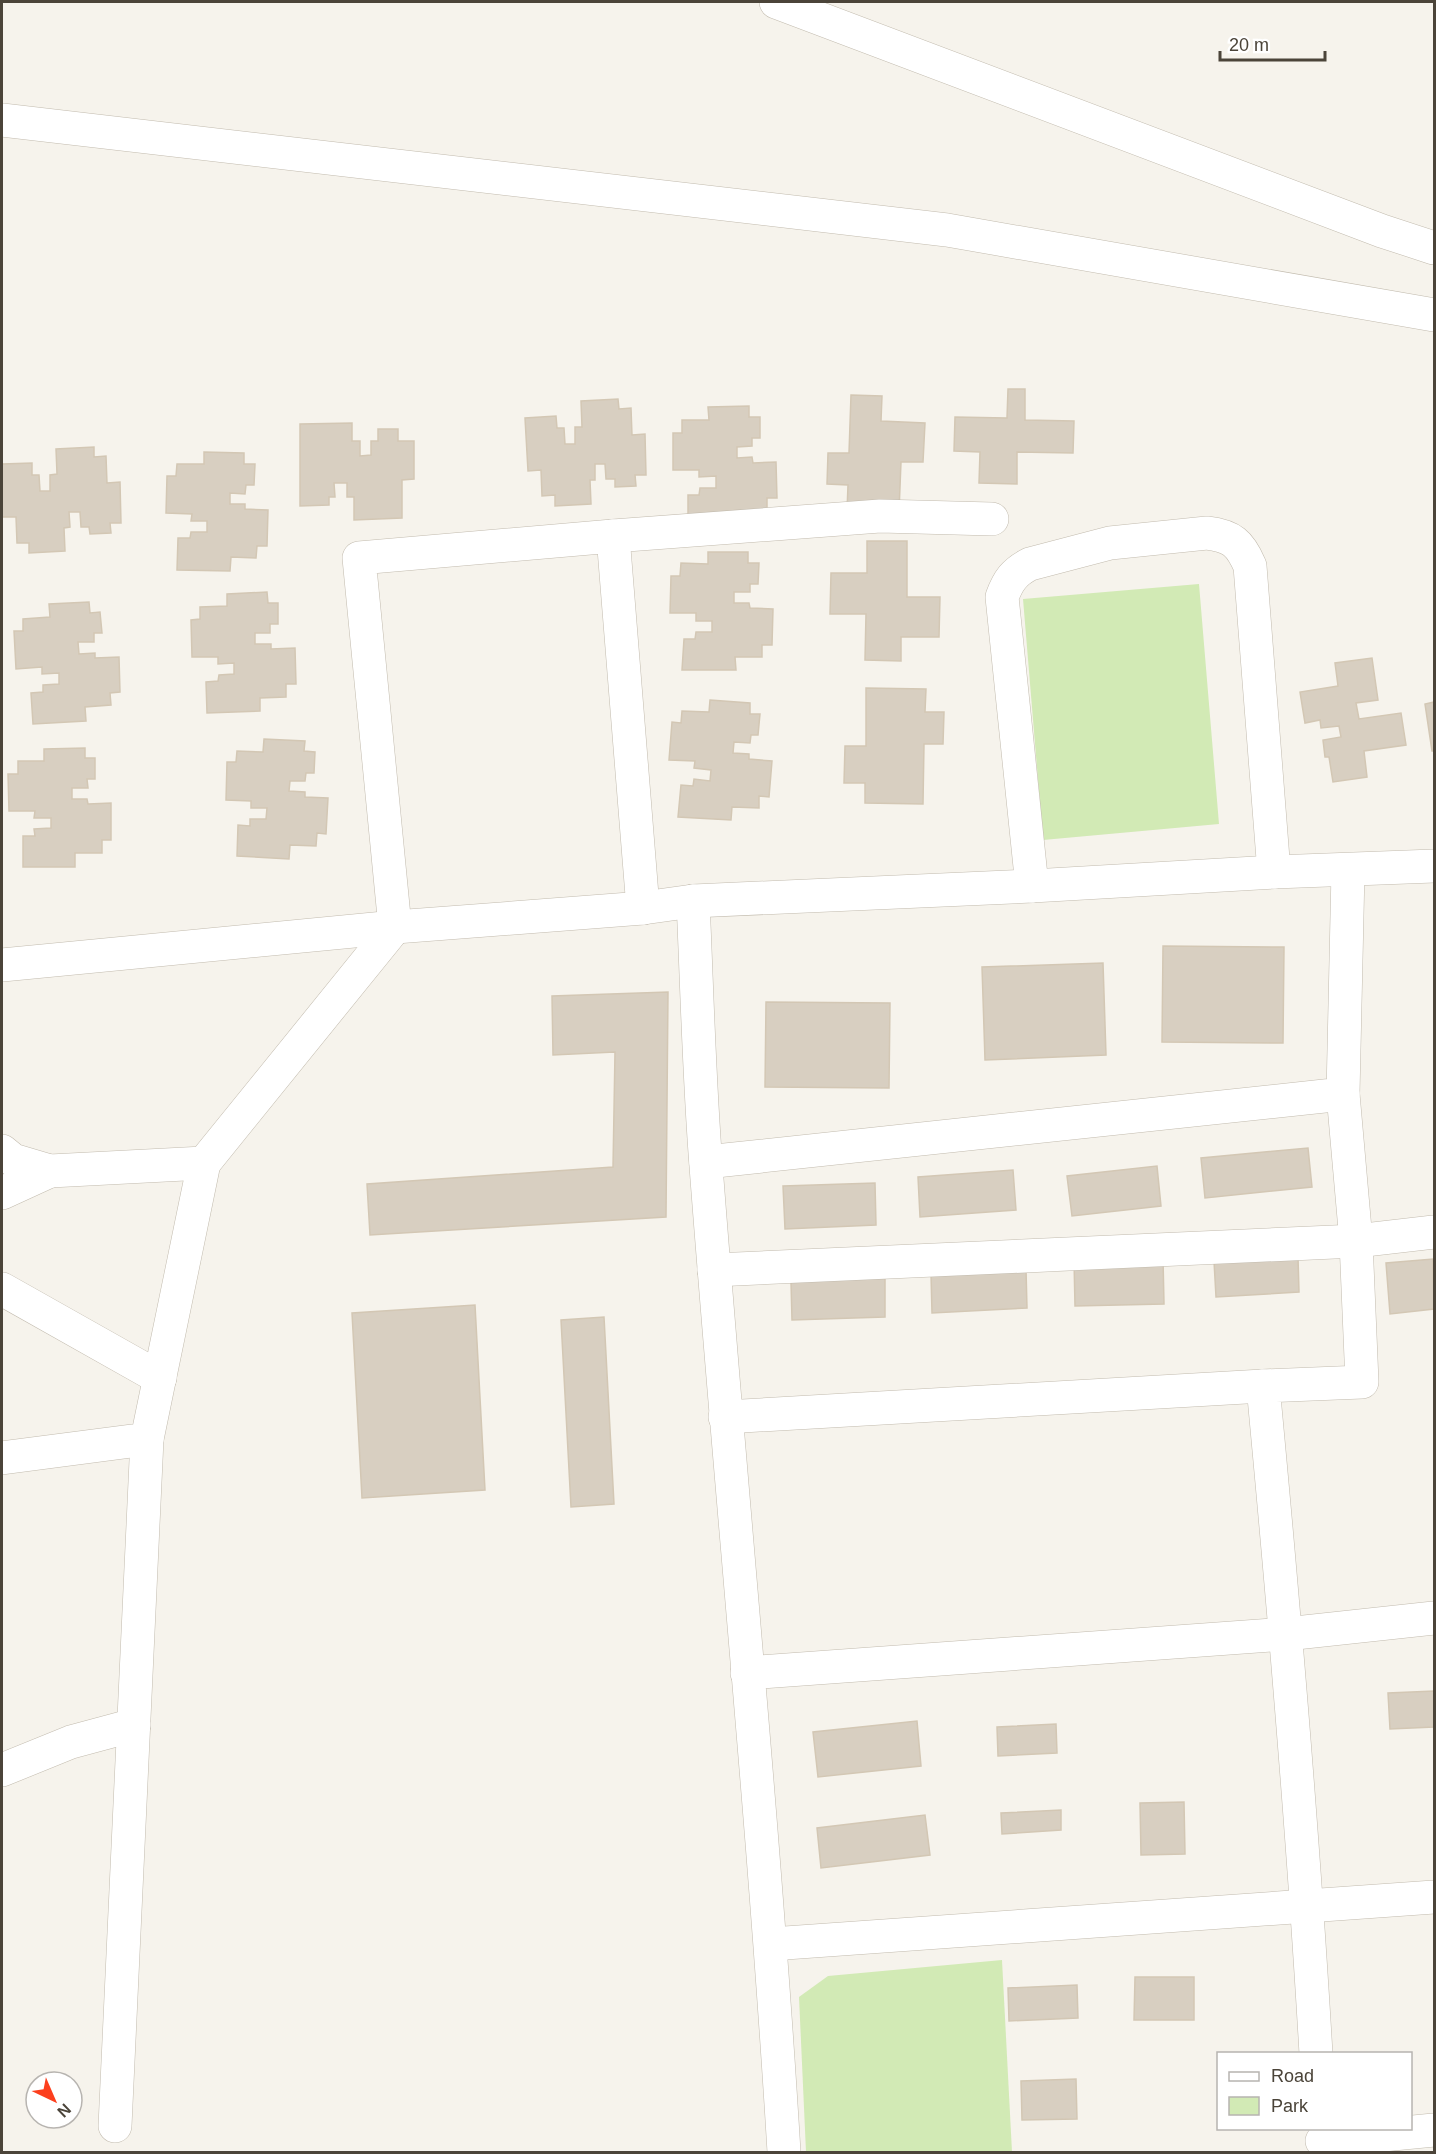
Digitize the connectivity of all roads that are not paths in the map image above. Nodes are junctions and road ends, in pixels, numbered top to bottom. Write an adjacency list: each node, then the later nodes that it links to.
1 (776, 2): 3 (lane)
2 (2, 120): 4 (lane)
3 (1434, 248)
4 (1434, 315)
5 (992, 519): 6 (lane)
6 (613, 536): 12 (lane); 13 (lane)
7 (1434, 866): 8 (lane)
8 (1348, 871): 9 (lane); 15 (lane)
9 (1274, 872): 10 (lane); 10 (lane)
10 (1032, 886): 11 (lane)
11 (693, 901): 12 (lane); 17 (lane)
12 (643, 908): 13 (lane)
13 (395, 927): 14 (lane); 18 (lane)
14 (2, 965)
15 (1343, 1094): 17 (lane); 22 (lane)
16 (2, 1151): 19 (lane)
17 (706, 1162): 23 (lane)
18 (204, 1163): 19 (lane); 25 (lane)
19 (50, 1171): 20 (lane)
20 (2, 1193)
21 (1434, 1232): 22 (lane)
22 (1356, 1241): 23 (lane); 26 (lane)
23 (714, 1270): 27 (lane)
24 (2, 1289): 25 (lane)
25 (160, 1378): 28 (lane)
26 (1263, 1386): 27 (lane); 31 (lane)
27 (725, 1417): 32 (lane)
28 (147, 1439): 29 (lane); 33 (lane)
29 (2, 1458)
30 (1434, 1618): 31 (lane)
31 (1286, 1634): 32 (lane); 36 (lane)
32 (747, 1673): 37 (lane)
33 (134, 1725): 34 (lane); 39 (lane)
34 (2, 1770)
35 (1434, 1897): 36 (lane)
36 (1308, 1905): 37 (lane); 38 (lane)
37 (771, 1944): 42 (lane)
38 (1316, 2052)
39 (115, 2126)
40 (1434, 2130): 41 (lane)
41 (1321, 2141)
42 (784, 2152)

